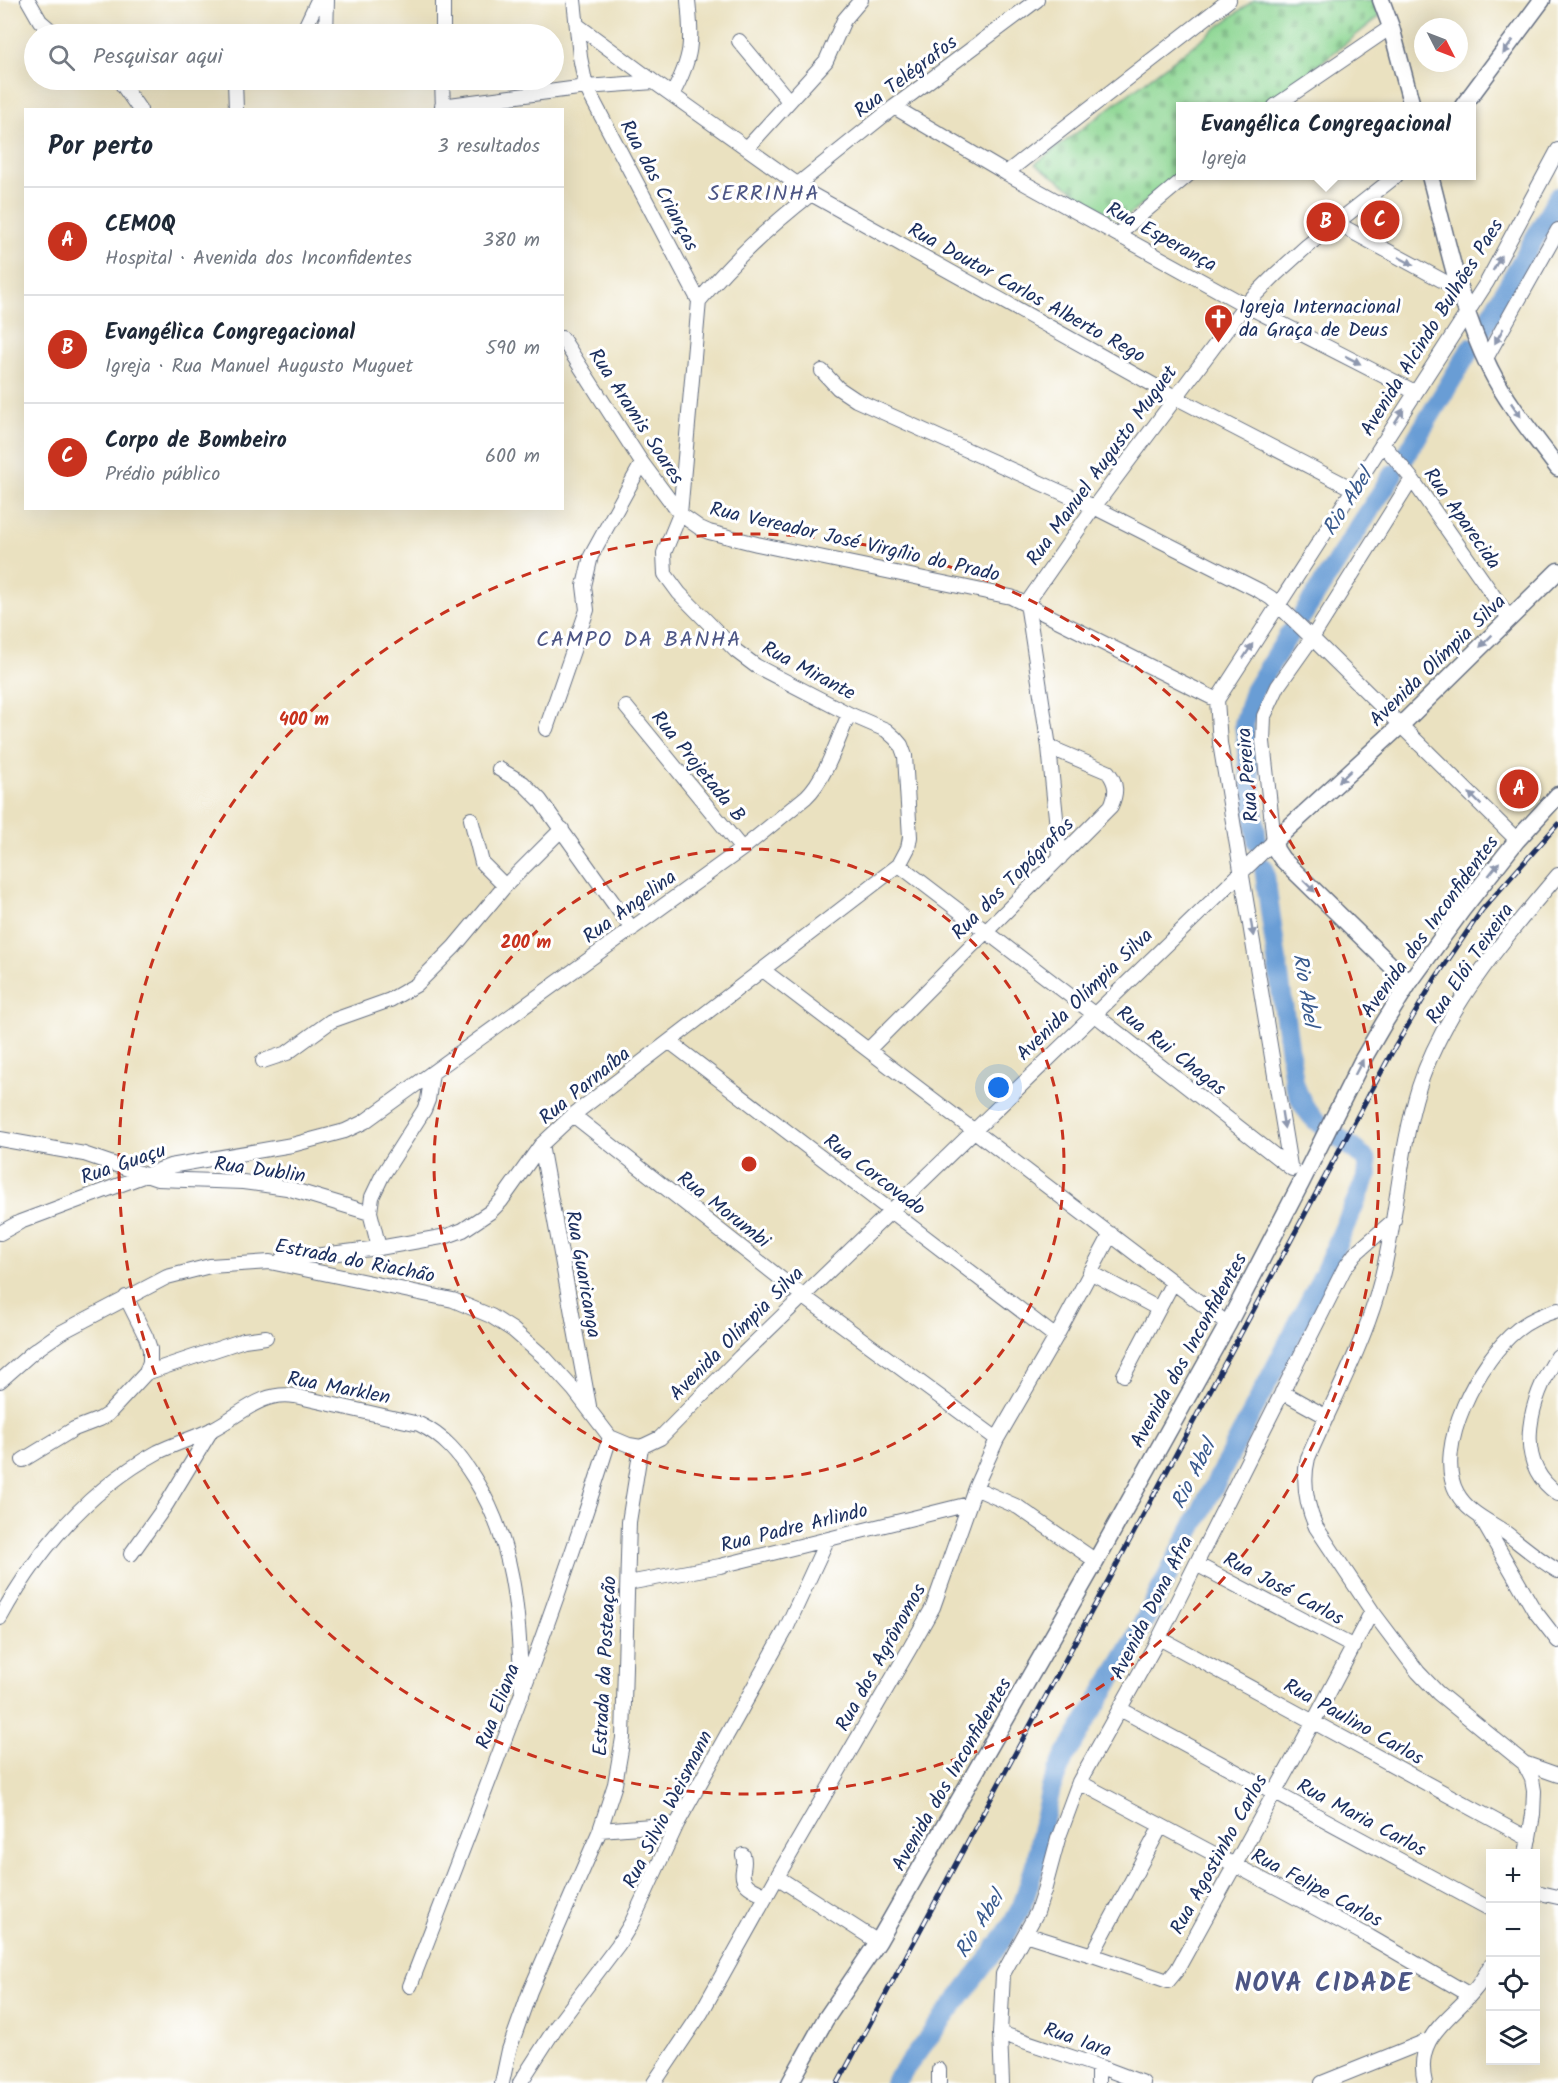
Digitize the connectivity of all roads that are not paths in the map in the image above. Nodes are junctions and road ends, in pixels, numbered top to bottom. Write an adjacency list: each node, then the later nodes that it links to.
1 (28, 0): 12 (street)
2 (318, 0): 13 (street)
3 (327, 0): 14 (street)
4 (443, 0): 15 (street)
5 (574, 0): 16 (street)
6 (688, 0): 24 (street)
7 (861, 0): 25 (street)
8 (1037, 0): 29 (street, Rua Telégrafos)
9 (1229, 0): 35 (street)
10 (1542, 0): 28 (main road, one-way to 28)
11 (1382, 1): 17 (main road)
12 (43, 24)
13 (307, 24)
14 (326, 24)
15 (442, 24)
16 (577, 26): 19 (street, Rua Doutor Carlos Alberto Rego); 20 (street, Rua das Crianças)
17 (1391, 27): 26 (street); 27 (main road)
18 (739, 41): 25 (street)
19 (654, 82): 20 (street); 24 (street, Rua Doutor Carlos Alberto Rego)
20 (586, 87): 32 (street); 45 (street, Rua das Crianças)
21 (126, 90): 30 (street)
22 (235, 90): 31 (street)
23 (442, 90): 32 (street)
24 (672, 95): 33 (street, Rua Doutor Carlos Alberto Rego)
25 (789, 101): 33 (street)
26 (1281, 102)
27 (1411, 102)
28 (1466, 102)
29 (894, 107): 35 (street, Rua Esperança); 39 (street, Rua Telégrafos)
30 (139, 108)
31 (236, 108)
32 (442, 108)
33 (747, 148): 39 (street, Rua Doutor Carlos Alberto Rego)
34 (1558, 150): 47 (street, Avenida Alcindo Bulhões Paes, one-way to 34)
35 (1006, 173): 43 (street, Rua Esperança)
36 (1182, 180): 43 (street)
37 (1391, 180): 41 (street, Rua Manuel Augusto Muguet)
38 (1431, 180): 44 (main road)
39 (797, 185): 40 (street, Rua Doutor Carlos Alberto Rego)
40 (811, 194): 45 (street); 52 (street, Rua Doutor Carlos Alberto Rego)
41 (1336, 223): 44 (street, one-way to 44); 46 (street, Rua Manuel Augusto Muguet)
42 (1558, 230): 49 (street, one-way to 49)
43 (1118, 234): 46 (street, Rua Esperança)
44 (1460, 290): 47 (main road)
45 (699, 301): 59 (street, Rua Mirante)
46 (1245, 304): 51 (street, Rua Esperança, one-way to 51); 52 (street, Rua Manuel Augusto Muguet)
47 (1470, 319): 49 (main road); 51 (street, Avenida Alcindo Bulhões Paes)
48 (564, 341): 54 (street, Rua Aramis Soares)
49 (1483, 356): 55 (main road, one-way to 55)
50 (822, 371): 58 (street)
51 (1415, 392): 53 (street, Avenida Alcindo Bulhões Paes, one-way to 51)
52 (1175, 397): 57 (street, Rua Doutor Carlos Alberto Rego); 58 (street, Rua Manuel Augusto Muguet)
53 (1385, 447): 56 (street, Rua Aparecida); 57 (street, Avenida Alcindo Bulhões Paes)
54 (642, 463): 59 (street, Rua Aramis Soares); 69 (street)
55 (1558, 468)
56 (1410, 476): 63 (street, Rua Aparecida); 64 (street, Rua Pereira)
57 (1353, 489): 62 (street, Avenida Alcindo Bulhões Paes)
58 (1094, 507): 61 (street, Rua Manuel Augusto Muguet); 62 (street)
59 (680, 514): 61 (street, Rua Vereador José Virgílio do Prado); 67 (street, Rua Mirante)
60 (1558, 571): 63 (main road, Avenida Olímpia Silva)
61 (1027, 603): 65 (street, Rua Vereador José Virgílio do Prado); 70 (street)
62 (1283, 610): 64 (street); 65 (street, Avenida Alcindo Bulhões Paes, one-way to 62)
63 (1509, 618): 68 (main road, Avenida Olímpia Silva, one-way to 68)
64 (1309, 635): 68 (street); 76 (street, Rua Pereira)
65 (1217, 700): 80 (street)
66 (626, 707): 77 (street, Rua Projetada B)
67 (849, 714): 77 (street, Rua Angelina); 79 (street, Rua Mirante)
68 (1401, 725): 75 (street, one-way to 68); 76 (main road, Avenida Olímpia Silva, one-way to 76)
69 (546, 729)
70 (1049, 747): 78 (street); 78 (street, Rua dos Topógrafos)
71 (499, 769): 74 (street)
72 (1558, 795): 75 (main road, Avenida dos Inconfidentes)
73 (471, 819): 82 (street)
74 (562, 829): 82 (street); 83 (street)
75 (1517, 840): 86 (main road, Avenida dos Inconfidentes, one-way to 75)
76 (1271, 844): 80 (street, Avenida Olímpia Silva); 86 (main road, Rua Pereira, one-way to 86)
77 (742, 849): 83 (street, Rua Angelina)
78 (1060, 858): 84 (street, Rua dos Topógrafos)
79 (898, 865): 84 (street, Rua Rui Chagas); 85 (street, Rua Parnaíba)
80 (1247, 866): 87 (street, Avenida Olímpia Silva); 97 (street, one-way to 97)
81 (1558, 876): 102 (street, Rua Elói Teixeira)
82 (505, 886): 90 (street)
83 (632, 929): 91 (street, Rua Angelina)
84 (986, 932): 87 (street, Rua Rui Chagas); 89 (street, Rua dos Topógrafos)
85 (763, 970): 88 (street, Rua Parnaíba); 89 (street)
86 (1409, 983): 99 (main road, Avenida dos Inconfidentes, one-way to 86)
87 (1094, 1014): 93 (street, Avenida Olímpia Silva); 97 (street, Rua Rui Chagas)
88 (670, 1042): 92 (street, Rua Parnaíba); 100 (street, Rua Corcovado)
89 (869, 1049): 93 (street)
90 (262, 1061)
91 (432, 1073): 96 (street, Rua Angelina); 101 (street)
92 (573, 1115): 95 (street, Rua Parnaíba); 109 (street, Rua Morumbi)
93 (973, 1131): 100 (street, Avenida Olímpia Silva); 104 (street)
94 (0, 1139): 98 (street, Rua Dublin)
95 (541, 1145): 105 (street, Rua Parnaíba); 121 (street, Rua Guaricanga)
96 (264, 1150): 98 (street, Rua Guaçu)
97 (1290, 1167): 99 (street, Rua Rui Chagas)
98 (142, 1175): 101 (street, Rua Dublin); 103 (street, Rua Guaçu)
99 (1301, 1183): 113 (main road, Avenida dos Inconfidentes)
100 (890, 1211): 109 (street, Avenida Olímpia Silva); 115 (street, Rua Corcovado)
101 (370, 1213): 105 (street)
102 (1394, 1220): 120 (street, Avenida Dona Afra); 122 (street, Rua Elói Teixeira)
103 (0, 1233)
104 (1111, 1234): 107 (street, Rua dos Agrônomos); 108 (street)
105 (379, 1248): 106 (street, Rua Parnaíba)
106 (270, 1262): 110 (street, Estrada do Riachão); 121 (street, Estrada do Riachão)
107 (1090, 1272): 111 (street); 115 (street, Rua dos Agrônomos)
108 (1173, 1282): 111 (street); 113 (street)
109 (803, 1296): 125 (street, Rua Morumbi); 126 (street, Avenida Olímpia Silva)
110 (126, 1297): 117 (street); 119 (street, Estrada do Riachão)
111 (1159, 1309): 118 (street)
112 (1558, 1310): 131 (street)
113 (1228, 1324): 134 (main road, Avenida dos Inconfidentes)
114 (266, 1337): 117 (street)
115 (1056, 1337): 125 (street, Rua dos Agrônomos)
116 (1558, 1356): 129 (street)
117 (146, 1373): 127 (street)
118 (1124, 1375)
119 (0, 1381)
120 (1282, 1392): 122 (street); 135 (street, Avenida Dona Afra)
121 (589, 1409): 124 (street, Estrada do Riachão)
122 (1327, 1417): 138 (street, Rua Elói Teixeira)
123 (212, 1429): 133 (street); 139 (street, Rua Marklen); 143 (street, Rua Marklen)
124 (610, 1437): 126 (street); 143 (street, Rua Eliana)
125 (997, 1439): 128 (street, Rua dos Agrônomos)
126 (641, 1447): 137 (street, Estrada da Posteação)
127 (23, 1460)
128 (975, 1488): 130 (street, Rua dos Agrônomos); 134 (street)
129 (1558, 1494)
130 (969, 1504): 132 (street, Rua Padre Arlindo); 157 (street, Rua dos Agrônomos)
131 (1481, 1518): 136 (street); 141 (street)
132 (827, 1540): 137 (street, Rua Padre Arlindo); 150 (street, Rua Silvio Weismann)
133 (131, 1554)
134 (1096, 1561): 163 (main road, Avenida dos Inconfidentes)
135 (1196, 1564): 140 (street, Avenida Dona Afra); 142 (street, Rua José Carlos)
136 (1558, 1571)
137 (628, 1583): 152 (street, Estrada da Posteação)
138 (1372, 1611): 142 (street, Rua Agostinho Carlos); 146 (street, Rua Elói Teixeira)
139 (0, 1618)
140 (1159, 1638): 144 (street, Avenida Dona Afra); 145 (street, Rua Paulino Carlos)
141 (1558, 1641)
142 (1354, 1647): 145 (street, Rua Agostinho Carlos)
143 (522, 1695): 166 (street, Rua Eliana)
144 (1120, 1709): 148 (street, Avenida Dona Afra); 149 (street, Rua Maria Carlos)
145 (1314, 1721): 149 (street, Rua Agostinho Carlos); 153 (street, Rua Paulino Carlos)
146 (1524, 1762): 147 (street, Rua Elói Teixeira); 153 (street)
147 (1558, 1775)
148 (1079, 1782): 151 (street, Rua Felipe Carlos); 162 (street, Avenida Dona Afra)
149 (1274, 1793): 156 (street, Rua Agostinho Carlos); 161 (street, Rua Maria Carlos)
150 (677, 1824): 152 (street); 172 (street, Rua Silvio Weismann)
151 (1161, 1826): 156 (street, Rua Felipe Carlos); 164 (street)
152 (600, 1830): 171 (street, Estrada da Posteação)
153 (1529, 1839): 154 (street)
154 (1527, 1849)
155 (743, 1855): 159 (street)
156 (1234, 1865): 164 (street, Rua Agostinho Carlos); 167 (street, Rua Felipe Carlos)
157 (777, 1877): 159 (street, Rua dos Agrônomos); 163 (street)
158 (1540, 1893): 160 (street)
159 (767, 1896): 173 (street, Rua dos Agrônomos)
160 (1558, 1897)
161 (1486, 1906)
162 (1025, 1935): 164 (street, Rua Agostinho Carlos); 168 (street, Avenida Dona Afra)
163 (878, 1942): 174 (main road, Avenida dos Inconfidentes)
164 (1092, 1955)
165 (1486, 1973): 167 (street)
166 (410, 1986)
167 (1470, 1995): 169 (street)
168 (1000, 2033): 170 (street, Rua Iara); 175 (street, Avenida Dona Afra)
169 (1429, 2040): 178 (street); 179 (street)
170 (1098, 2066): 176 (street); 177 (street, Rua Iara)
171 (502, 2083)
172 (520, 2083)
173 (654, 2083)
174 (790, 2083)
175 (1002, 2083)
176 (1098, 2083)
177 (1143, 2083)
178 (1322, 2083)
179 (1425, 2083)

